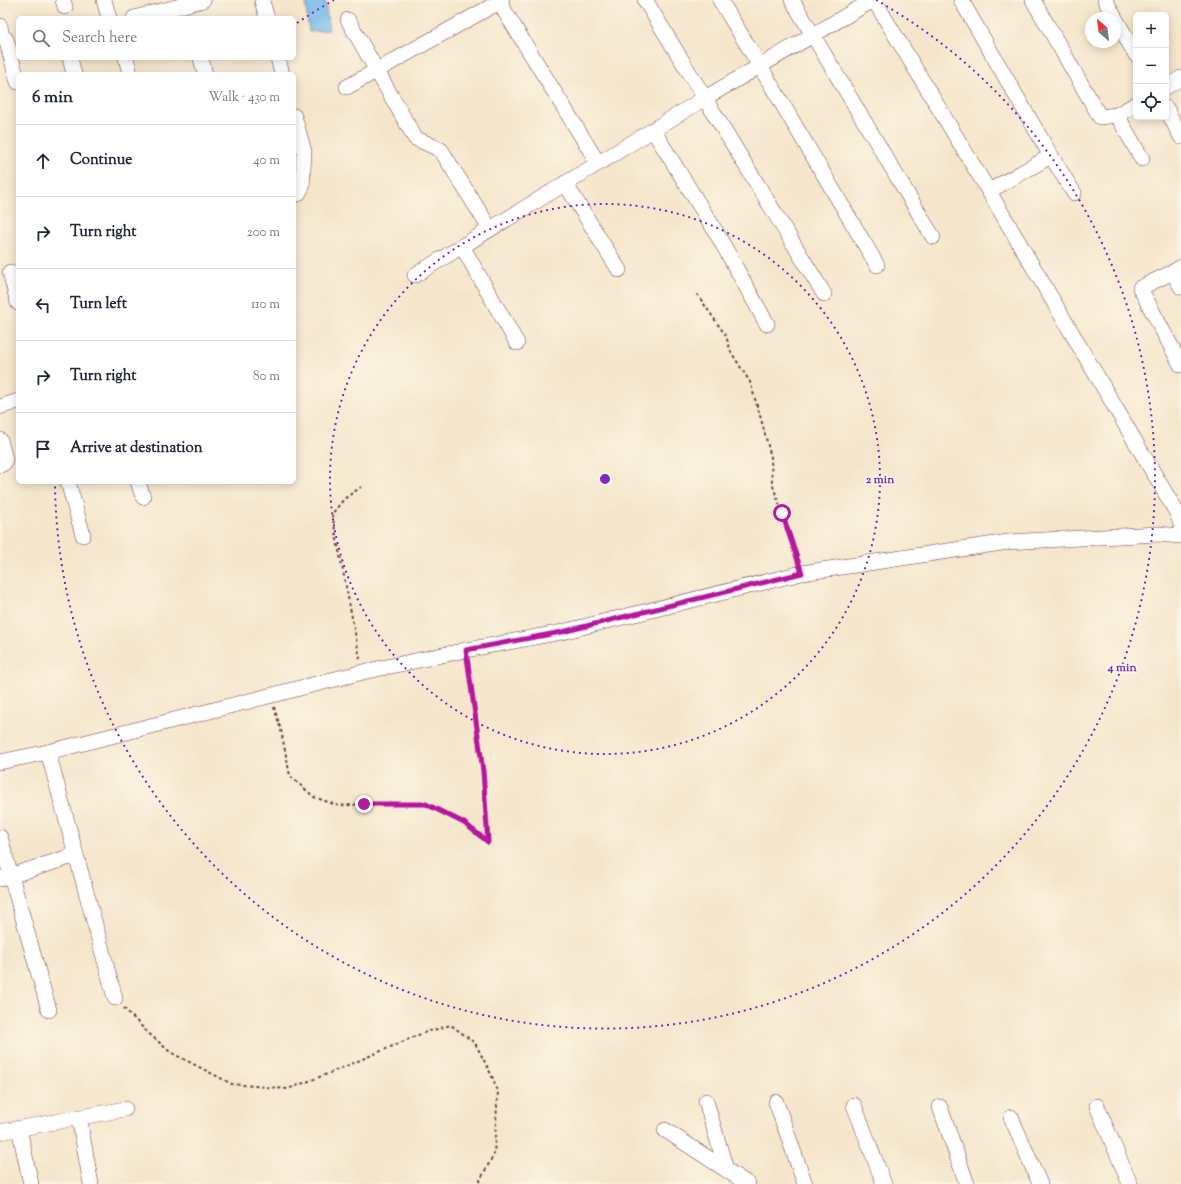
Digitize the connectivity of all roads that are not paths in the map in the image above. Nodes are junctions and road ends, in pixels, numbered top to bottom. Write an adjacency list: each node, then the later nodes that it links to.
1 (104, 0): 14 (street)
2 (203, 0): 12 (street)
3 (645, 0): 36 (street)
4 (720, 0): 26 (street)
5 (792, 0): 20 (street)
6 (874, 0): 20 (street); 47 (street)
7 (960, 0): 43 (street)
8 (1033, 0): 39 (street)
9 (1105, 0): 13 (street)
10 (262, 1): 16 (street)
11 (495, 2): 27 (street); 45 (street)
12 (178, 3): 15 (street)
13 (1112, 12)
14 (108, 16)
15 (140, 16)
16 (266, 16)
17 (348, 20): 27 (street)
18 (1121, 29): 21 (street)
19 (4, 34): 32 (street)
20 (813, 35): 26 (street); 51 (street)
21 (1133, 50)
22 (70, 60): 28 (street)
23 (126, 60): 29 (street)
24 (202, 60): 30 (street)
25 (278, 60): 31 (street)
26 (760, 66): 36 (street); 53 (street)
27 (376, 71): 35 (street); 50 (street)
28 (74, 72)
29 (130, 72)
30 (204, 72)
31 (282, 72)
32 (16, 75)
33 (1181, 78): 34 (street)
34 (1169, 85)
35 (347, 87)
36 (705, 98): 41 (street); 59 (street)
37 (1133, 106): 39 (street)
38 (1169, 114): 42 (street)
39 (1117, 115): 44 (street)
40 (296, 123): 49 (street)
41 (653, 130): 45 (street); 61 (street)
42 (1181, 136)
43 (1051, 156): 47 (street); 48 (street)
44 (1142, 159)
45 (598, 163): 46 (street)
46 (565, 183): 50 (street); 54 (street)
47 (989, 191): 71 (street)
48 (1074, 193)
49 (296, 195)
50 (490, 229): 52 (street)
51 (933, 237)
52 (462, 246): 57 (street); 62 (street)
53 (876, 265)
54 (619, 270)
55 (1177, 270): 58 (street); 63 (street)
56 (9, 273): 60 (street)
57 (415, 275)
58 (1181, 287)
59 (824, 294)
60 (16, 296)
61 (767, 324)
62 (517, 343)
63 (1181, 365)
64 (16, 402): 65 (street)
65 (0, 407)
66 (0, 440): 67 (street)
67 (0, 465)
68 (69, 484): 72 (street)
69 (139, 484): 70 (street)
70 (142, 497)
71 (1181, 525)
72 (83, 535)
73 (1181, 536): 74 (street)
74 (48, 752): 75 (street); 77 (street)
75 (0, 762)
76 (0, 837): 78 (street)
77 (76, 855): 78 (street); 79 (street)
78 (5, 877): 80 (street)
79 (114, 998)
80 (49, 1010)
81 (706, 1101): 92 (street)
82 (776, 1102): 96 (street)
83 (854, 1105): 97 (street)
84 (1098, 1106): 100 (street)
85 (940, 1107): 98 (street)
86 (125, 1109): 88 (street)
87 (1011, 1117): 99 (street)
88 (78, 1118): 89 (street); 94 (street)
89 (19, 1128): 91 (street); 93 (street)
90 (665, 1130): 92 (street)
91 (0, 1132)
92 (726, 1169): 95 (street)
93 (31, 1184)
94 (91, 1184)
95 (748, 1184)
96 (804, 1184)
97 (884, 1184)
98 (967, 1184)
99 (1040, 1184)
100 (1130, 1184)

